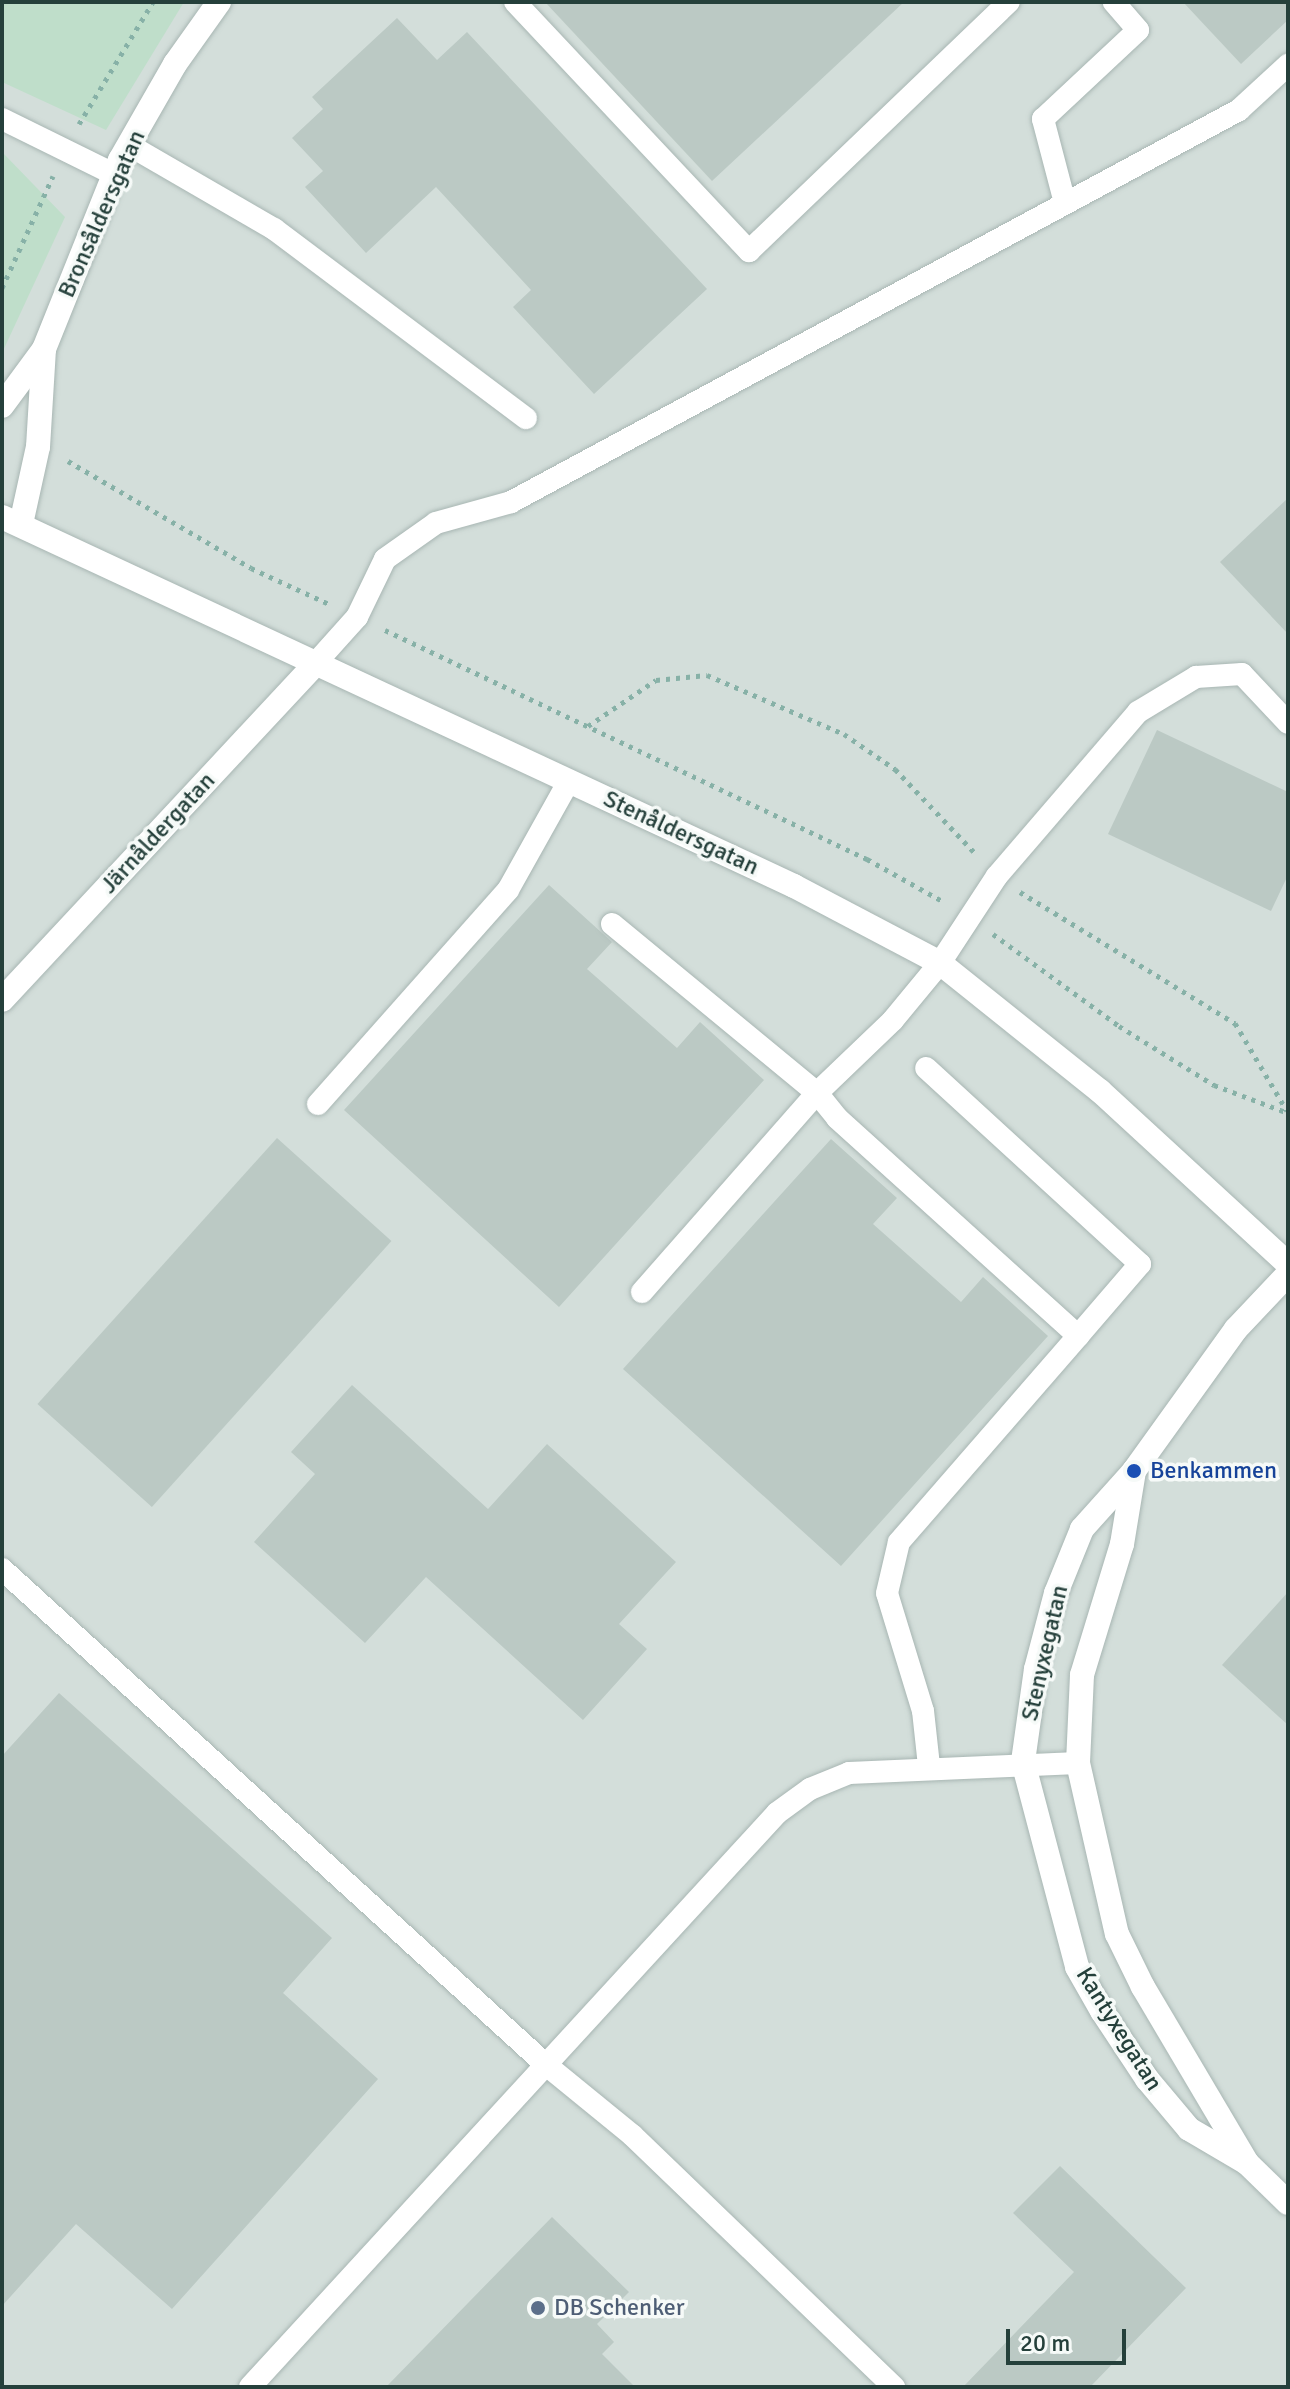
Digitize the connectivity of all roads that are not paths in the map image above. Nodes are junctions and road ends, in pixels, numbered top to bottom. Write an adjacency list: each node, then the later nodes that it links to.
1 (219, 2): 7 (street, Bronsåldersgatan)
2 (515, 2): 3 (lane)
3 (1009, 2)
4 (1114, 2): 9 (lane)
5 (1288, 65): 9 (lane)
6 (2, 119): 8 (lane)
7 (129, 145): 8 (street, Bronsåldersgatan); 12 (lane)
8 (114, 174): 10 (street, Bronsåldersgatan)
9 (1065, 203): 14 (lane)
10 (44, 349): 11 (street, Bronsåldersgatan); 13 (street, Bronsåldersgatan)
11 (2, 406)
12 (526, 418)
13 (12, 520): 14 (street, Stenåldersgatan)
14 (313, 666): 16 (street, Stenåldersgatan); 19 (street, Järnåldergatan)
15 (1288, 723): 18 (lane)
16 (569, 781): 18 (street, Stenåldersgatan); 22 (lane)
17 (612, 924): 21 (lane)
18 (940, 963): 21 (lane); 23 (street, Stenåldersgatan)
19 (2, 1000)
20 (926, 1068): 26 (lane)
21 (817, 1093): 25 (lane); 26 (lane)
22 (318, 1104)
23 (1288, 1264)
24 (1288, 1274): 27 (street, Stenyxegatan)
25 (642, 1292)
26 (1078, 1336): 32 (lane)
27 (1134, 1471): 30 (street, Stenyxegatan); 31 (street, Stenyxegatan)
28 (2, 1569): 29 (lane)
29 (12, 1590): 33 (lane)
30 (1023, 1762): 31 (lane); 32 (lane); 34 (street, Kantyxegatan)
31 (1078, 1763): 34 (street, Kantyxegatan)
32 (929, 1766): 33 (lane)
33 (545, 2064): 36 (lane); 37 (lane)
34 (1247, 2163): 35 (street, Kantyxegatan)
35 (1288, 2203)
36 (250, 2387)
37 (894, 2387)

